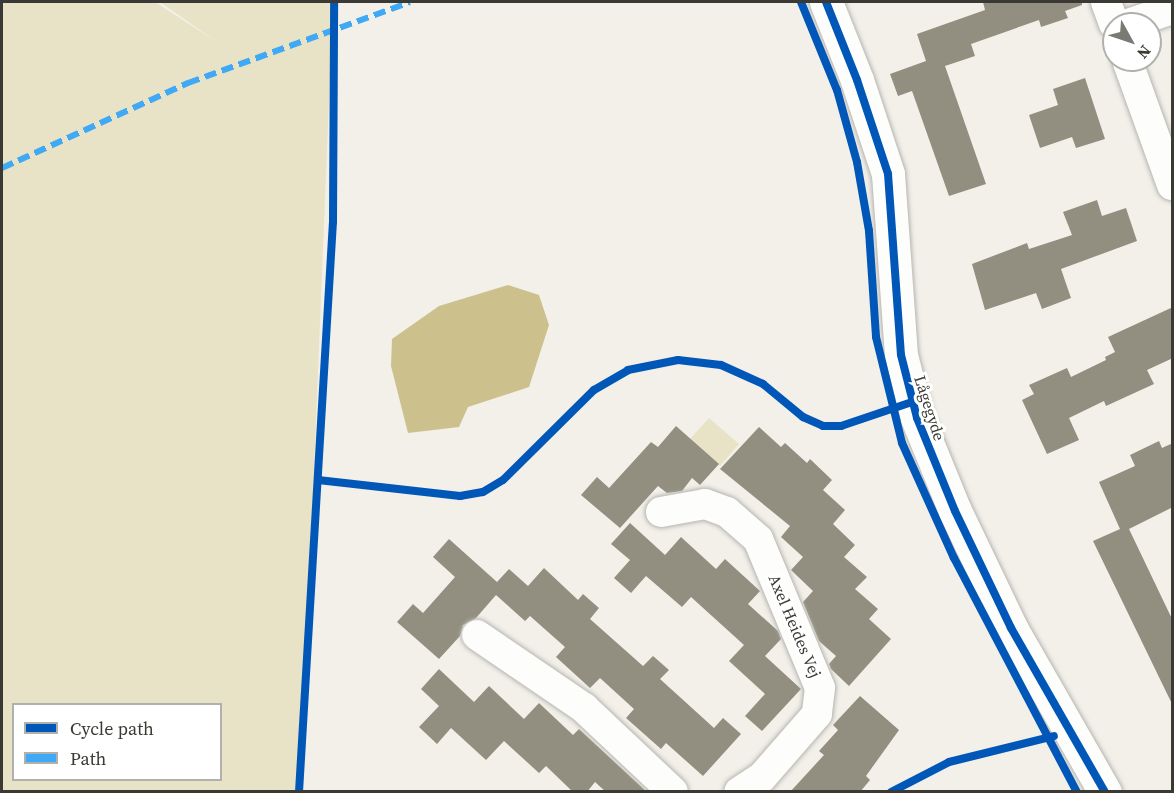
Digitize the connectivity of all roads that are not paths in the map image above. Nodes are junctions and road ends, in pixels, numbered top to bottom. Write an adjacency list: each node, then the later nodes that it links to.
1 (826, 2): 8 (street, Lågegyde)
2 (1131, 72): 3 (street)
3 (1173, 185)
4 (661, 512): 7 (street, Axel Heides Vej)
5 (477, 634): 6 (street)
6 (673, 792)
7 (739, 792)
8 (1106, 792)

